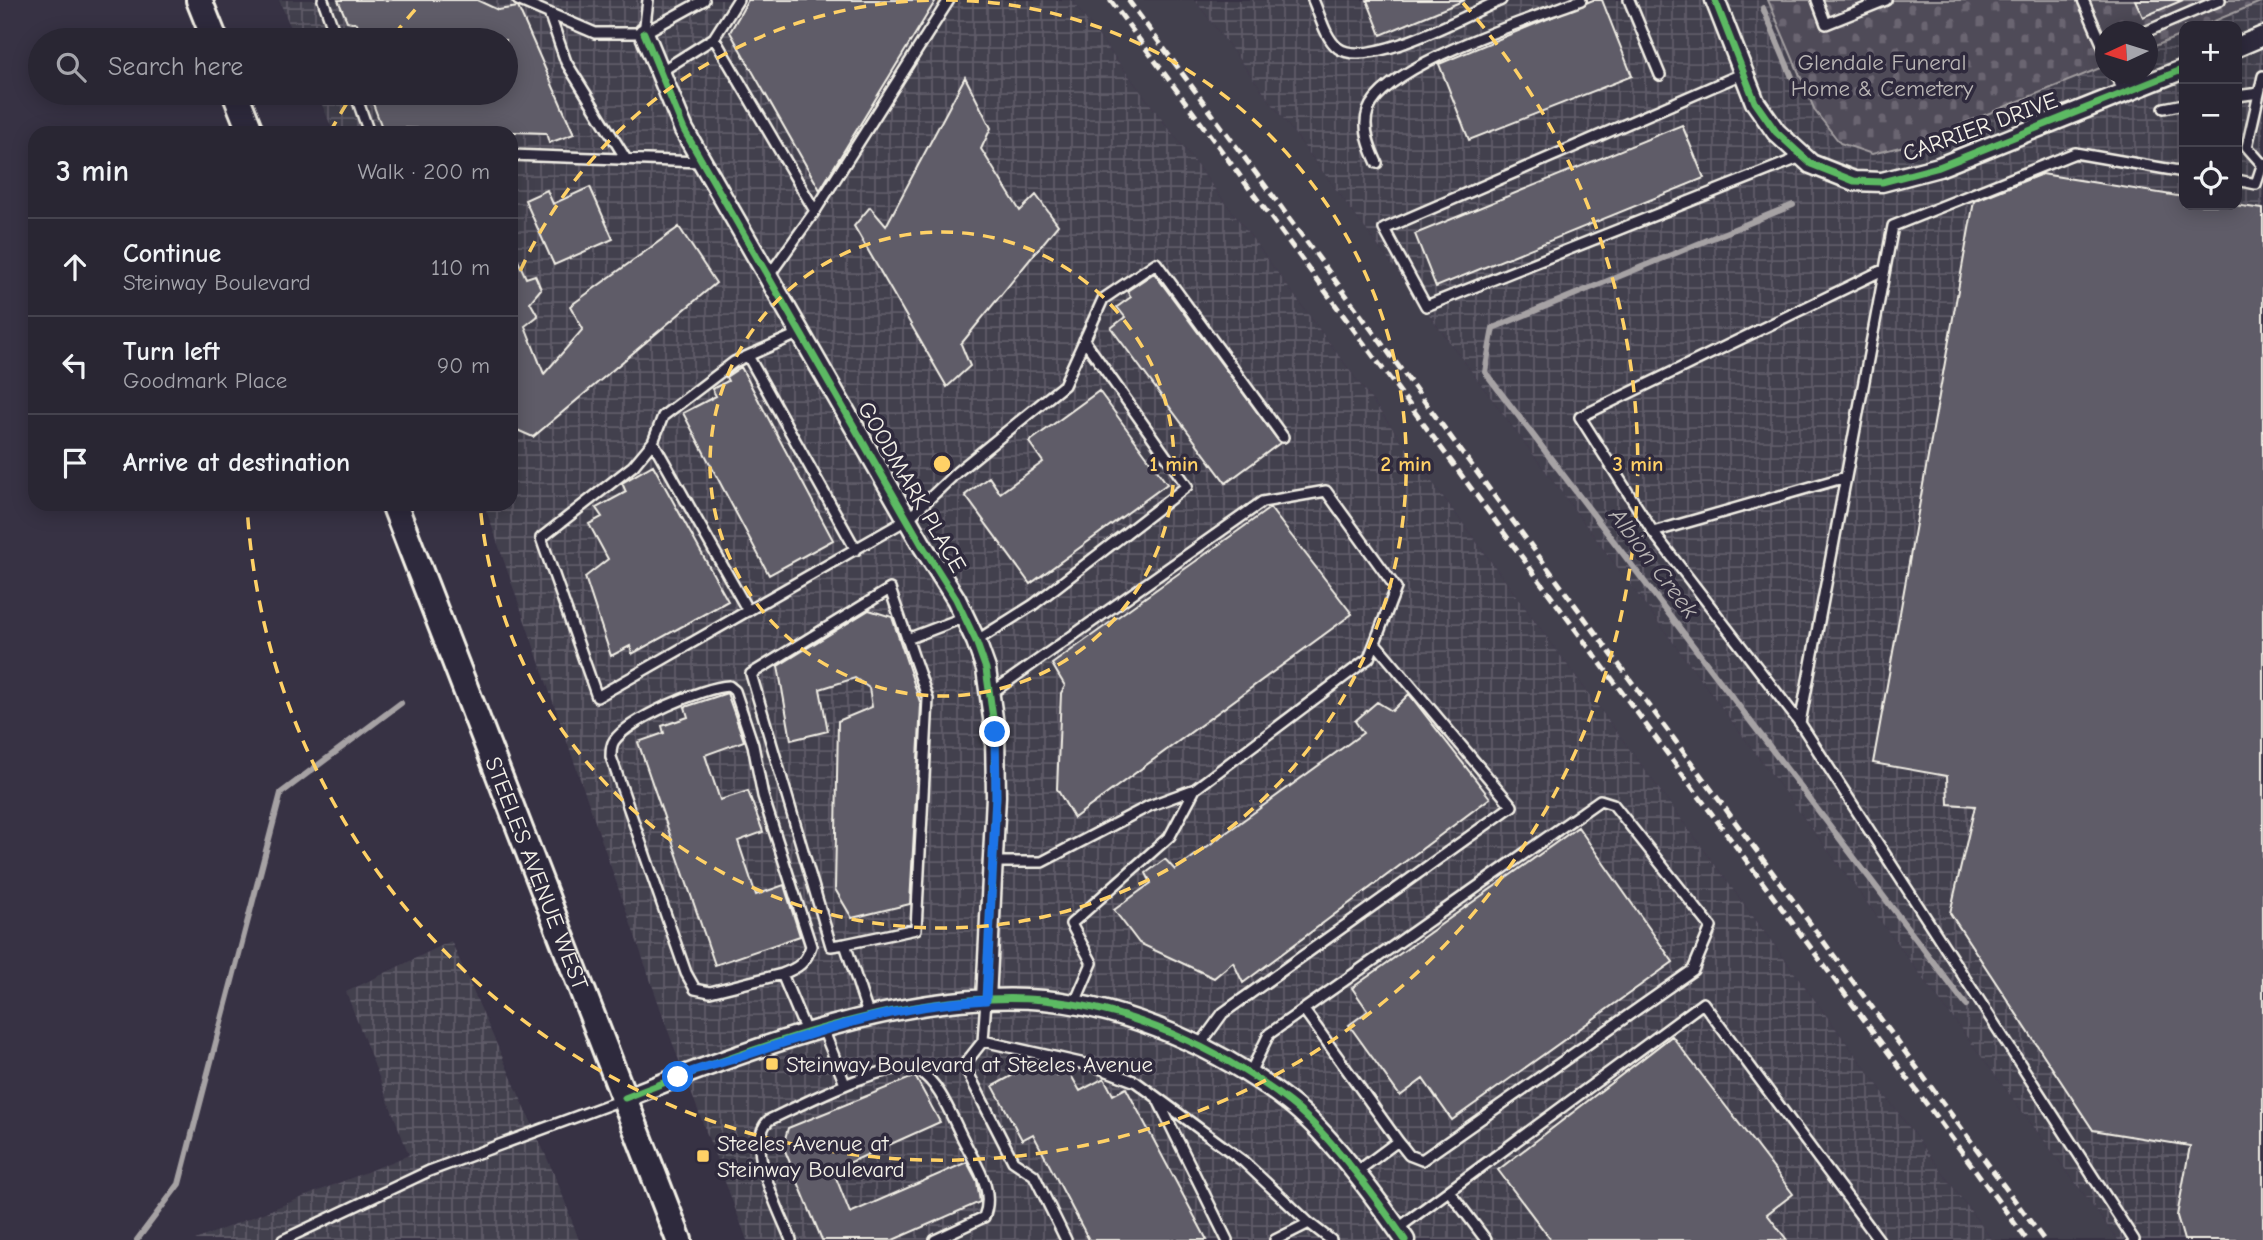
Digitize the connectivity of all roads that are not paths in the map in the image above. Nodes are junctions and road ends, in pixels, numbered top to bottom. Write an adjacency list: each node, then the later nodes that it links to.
1 (199, 0): 20 (main road)
2 (323, 0): 21 (lane)
3 (518, 0): 17 (lane)
4 (648, 0): 22 (lane)
5 (704, 0): 22 (lane)
6 (738, 0): 24 (lane)
7 (949, 0): 49 (lane)
8 (1313, 0): 9 (lane)
9 (1501, 0)
10 (1581, 0): 45 (lane)
11 (1629, 0): 29 (lane)
12 (1715, 0): 28 (street, CARRIER DRIVE)
13 (1817, 0): 14 (lane)
14 (1886, 0)
15 (2083, 0): 19 (lane)
16 (2220, 0): 18 (lane)
17 (549, 13): 22 (lane); 43 (lane)
18 (2158, 26)
19 (2095, 27)
20 (210, 28)
21 (333, 28)
22 (644, 33): 27 (street, GOODMARK PLACE)
23 (2263, 36): 25 (street)
24 (714, 38): 27 (lane); 49 (lane)
25 (2242, 45)
26 (2179, 71): 33 (street, CARRIER DRIVE)
27 (660, 72): 44 (street, GOODMARK PLACE)
28 (1744, 73): 42 (street, CARRIER DRIVE); 42 (lane)
29 (1660, 75)
30 (2263, 76): 32 (lane)
31 (2120, 84): 33 (lane)
32 (2259, 93): 34 (lane); 46 (lane)
33 (2124, 94): 42 (street, CARRIER DRIVE)
34 (2242, 95)
35 (240, 105): 39 (main road)
36 (359, 105): 40 (lane)
37 (2179, 105): 38 (lane)
38 (2164, 108)
39 (247, 126)
40 (367, 126)
41 (518, 155): 43 (lane)
42 (1801, 157)
43 (626, 159): 44 (lane)
44 (703, 162): 51 (street, GOODMARK PLACE)
45 (1377, 163)
46 (2263, 164): 48 (lane)
47 (2179, 171): 50 (lane)
48 (2259, 184)
49 (815, 211): 51 (lane)
50 (1885, 269): 57 (lane); 60 (lane)
51 (768, 277): 52 (street, GOODMARK PLACE)
52 (800, 333): 54 (lane); 59 (street, GOODMARK PLACE)
53 (1084, 340): 55 (lane); 59 (lane); 65 (lane)
54 (748, 356): 56 (lane); 61 (lane)
55 (1283, 437)
56 (653, 442): 62 (lane); 62 (lane)
57 (1846, 477): 60 (lane); 68 (lane)
58 (397, 511): 82 (main road, STEELES AVENUE WEST)
59 (908, 519): 61 (lane); 63 (street, GOODMARK PLACE)
60 (1653, 532): 68 (lane)
61 (856, 550): 62 (lane)
62 (748, 611)
63 (965, 617): 64 (lane); 65 (street, GOODMARK PLACE)
64 (908, 639): 71 (lane); 71 (lane)
65 (975, 641): 67 (street, GOODMARK PLACE)
66 (1375, 643): 67 (lane); 69 (lane); 79 (lane)
67 (990, 695): 70 (street, GOODMARK PLACE)
68 (1800, 723): 99 (lane)
69 (1195, 789): 70 (lane); 74 (lane)
70 (992, 862): 73 (street, GOODMARK PLACE)
71 (845, 944): 76 (lane)
72 (782, 974): 72 (lane); 77 (lane)
73 (986, 1000): 74 (street); 76 (street); 78 (lane)
74 (1074, 1006): 79 (street)
75 (1304, 1010): 80 (lane); 84 (lane); 84 (lane)
76 (869, 1017): 77 (street)
77 (815, 1031): 81 (lane); 82 (street)
78 (983, 1041): 83 (lane); 93 (lane)
79 (1199, 1046): 80 (street)
80 (1249, 1076): 85 (street)
81 (845, 1084): 91 (lane); 92 (lane)
82 (625, 1098): 89 (lane); 90 (main road, STEELES AVENUE WEST)
83 (1157, 1099): 87 (lane); 94 (lane)
84 (1398, 1140): 85 (lane)
85 (1354, 1174): 88 (street)
86 (1449, 1191): 88 (lane); 97 (lane); 98 (lane)
87 (1309, 1223): 95 (lane); 96 (lane)
88 (1401, 1235)
89 (283, 1240)
90 (679, 1240)
91 (791, 1240)
92 (935, 1240)
93 (1066, 1240)
94 (1227, 1240)
95 (1275, 1240)
96 (1331, 1240)
97 (1486, 1240)
98 (1879, 1240)
99 (2134, 1240)

